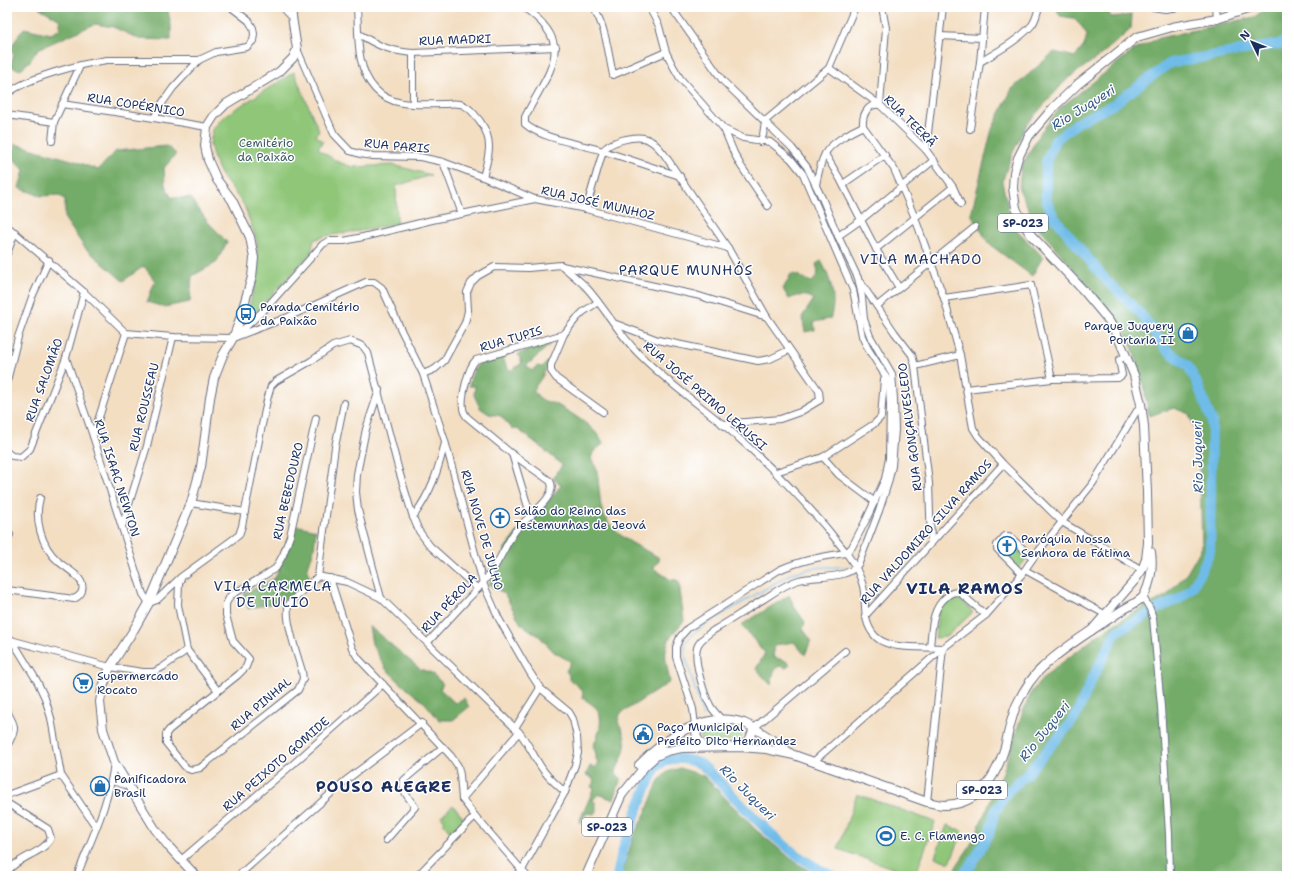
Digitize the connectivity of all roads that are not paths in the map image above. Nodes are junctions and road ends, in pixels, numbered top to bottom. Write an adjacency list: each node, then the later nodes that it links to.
1 (231, 7): 27 (street)
2 (282, 7): 18 (main road)
3 (295, 7): 18 (street)
4 (357, 7): 20 (street)
5 (523, 7): 23 (street)
6 (593, 7): 26 (street)
7 (649, 7): 26 (street)
8 (671, 7): 37 (street, RUA GONÇALVESLEDO)
9 (855, 7): 30 (street)
10 (882, 7): 34 (street)
11 (944, 7): 21 (street)
12 (985, 7): 22 (street)
13 (1039, 7): 28 (street)
14 (1153, 7): 15 (street)
15 (1179, 7)
16 (1216, 7): 19 (street)
17 (1254, 7): 19 (main road, SP-023)
18 (292, 17): 24 (main road)
19 (1217, 19): 91 (main road, SP-023)
20 (359, 34): 25 (street, RUA MADRI); 33 (street)
21 (940, 36): 22 (street); 45 (street)
22 (982, 38): 28 (street)
23 (556, 47): 25 (street, RUA MADRI); 46 (street)
24 (297, 49): 40 (main road); 50 (street, RUA PARIS)
25 (413, 52): 33 (street)
26 (666, 52): 41 (street)
27 (199, 60): 29 (street); 36 (street)
28 (980, 62): 42 (street)
29 (80, 66): 31 (street); 32 (street)
30 (829, 68): 34 (street, RUA TEERÃ); 37 (street)
31 (8, 92)
32 (62, 104): 36 (street, RUA COPÉRNICO); 38 (street)
33 (413, 104): 51 (street)
34 (880, 105): 39 (street); 45 (street, RUA TEERÃ)
35 (7, 115): 38 (street)
36 (154, 118): 40 (street, RUA COPÉRNICO)
37 (764, 121): 44 (street); 54 (street, RUA GONÇALVESLEDO)
38 (54, 122): 43 (street)
39 (863, 126): 47 (street); 48 (street)
40 (207, 127): 88 (main road)
41 (724, 129): 44 (street); 59 (street)
42 (970, 129)
43 (52, 141)
44 (760, 142): 75 (street)
45 (926, 150): 49 (street, RUA TEERÃ)
46 (603, 151): 52 (street); 52 (street); 60 (street)
47 (825, 154): 53 (street); 54 (street)
48 (885, 155): 53 (street); 55 (street)
49 (934, 160): 55 (street); 56 (street, RUA TEERÃ)
50 (443, 162): 51 (street, RUA PARIS); 61 (street)
51 (483, 176): 57 (street, RUA PARIS)
52 (680, 176): 68 (street)
53 (843, 184): 63 (street)
54 (816, 185): 67 (street, RUA GONÇALVESLEDO)
55 (902, 186): 62 (street); 63 (street)
56 (953, 187): 58 (street, RUA TEERÃ); 62 (street)
57 (535, 199): 60 (street, RUA JOSÉ MUNHOZ); 61 (street, RUA JOSÉ MUNHOZ)
58 (961, 204)
59 (768, 206)
60 (586, 209): 68 (street, RUA JOSÉ MUNHOZ)
61 (462, 214): 88 (street, RUA JOSÉ MUNHOZ)
62 (915, 218): 69 (street); 72 (street)
63 (861, 220): 67 (street); 69 (street)
64 (7, 226): 66 (street)
65 (975, 227): 72 (street)
66 (15, 232): 70 (street); 71 (street)
67 (838, 236): 74 (street, RUA GONÇALVESLEDO)
68 (728, 248): 83 (street)
69 (876, 249): 78 (street)
70 (7, 254)
71 (49, 260): 79 (street); 98 (street)
72 (931, 263): 78 (street); 80 (street)
73 (561, 265): 81 (street, RUA JOSÉ PRIMO LERUSSI); 83 (street); 95 (street)
74 (854, 271): 75 (street); 76 (street, RUA GONÇALVESLEDO)
75 (846, 273): 77 (street)
76 (858, 280): 77 (street); 82 (street, RUA GONÇALVESLEDO); 94 (street)
77 (852, 287): 96 (street)
78 (899, 288): 82 (street)
79 (84, 292): 85 (street); 92 (street, RUA SALOMÃO)
80 (944, 298): 90 (street); 97 (street)
81 (598, 302): 84 (street, RUA JOSÉ PRIMO LERUSSI); 86 (street)
82 (877, 306): 93 (street, RUA GONÇALVESLEDO)
83 (767, 317): 89 (street)
84 (614, 324): 89 (street); 105 (street, RUA JOSÉ PRIMO LERUSSI)
85 (126, 333): 87 (street); 106 (street)
86 (564, 334): 103 (street); 109 (street, RUA TUPIS)
87 (173, 337): 88 (street); 120 (street, RUA ROUSSEAU)
88 (233, 338): 95 (street); 115 (main road)
89 (789, 350): 105 (street)
90 (960, 355): 93 (street); 99 (street)
91 (1126, 356): 97 (street); 102 (main road, SP-023)
92 (66, 358): 106 (street, RUA ISAAC NEWTON); 108 (street, RUA SALOMÃO)
93 (915, 366): 122 (street, RUA GONÇALVESLEDO)
94 (890, 371): 96 (street); 125 (street)
95 (423, 374): 107 (street, RUA NOVE DE JULHO)
96 (885, 375): 110 (street); 114 (street)
97 (1052, 379): 99 (street)
98 (7, 381)
99 (966, 389): 111 (street)
100 (379, 390): 116 (street); 117 (street); 136 (street)
101 (344, 403): 128 (street)
102 (1141, 404): 119 (street); 121 (main road, SP-023)
103 (603, 412)
104 (316, 418): 151 (street, RUA BEBEDOURO)
105 (722, 424): 112 (street, RUA JOSÉ PRIMO LERUSSI)
106 (93, 436): 120 (street, RUA ISAAC NEWTON)
107 (445, 441): 117 (street); 132 (street, RUA NOVE DE JULHO)
108 (7, 452)
109 (512, 454): 118 (street); 118 (street, RUA PÉROLA)
110 (823, 457): 112 (street); 114 (street)
111 (1003, 464): 119 (street); 122 (street, RUA VALDOMIRO SILVA RAMOS)
112 (776, 472): 123 (street, RUA JOSÉ PRIMO LERUSSI)
113 (40, 498): 135 (street)
114 (875, 502): 123 (street)
115 (191, 503): 116 (street); 138 (main road)
116 (245, 512): 129 (street)
117 (413, 517): 133 (street)
118 (531, 517): 132 (street, RUA PÉROLA)
119 (1062, 522): 124 (street); 126 (street)
120 (122, 527): 138 (street, RUA ISAAC NEWTON)
121 (1148, 543): 126 (main road, SP-023); 131 (main road, SP-023)
122 (931, 544): 140 (street, RUA VALDOMIRO SILVA RAMOS)
123 (846, 553): 125 (street, RUA JOSÉ PRIMO LERUSSI); 155 (street)
124 (1033, 558): 127 (street); 127 (street)
125 (856, 568): 140 (street, RUA JOSÉ PRIMO LERUSSI); 153 (street)
126 (1142, 570): 131 (main road); 134 (main road, SP-023)
127 (1023, 572): 139 (street); 141 (street)
128 (318, 576): 130 (street); 151 (street, RUA PINHAL)
129 (181, 577): 138 (street); 146 (street)
130 (330, 578): 136 (street); 149 (street)
131 (1150, 578): 137 (main road, SP-023)
132 (483, 583): 133 (street, RUA PÉROLA); 150 (street, RUA NOVE DE JULHO)
133 (478, 588): 143 (street, RUA PÉROLA)
134 (1128, 588): 137 (main road); 141 (main road, SP-023)
135 (7, 590)
136 (380, 598): 143 (street)
137 (1141, 598): 141 (main road, SP-023); 189 (street)
138 (149, 603): 148 (main road)
139 (986, 614): 144 (street); 145 (street)
140 (865, 616): 144 (street, RUA JOSÉ PRIMO LERUSSI)
141 (1109, 616): 172 (main road, SP-023)
142 (9, 640): 148 (street); 165 (street)
143 (428, 642): 157 (street)
144 (930, 647): 145 (street, RUA JOSÉ PRIMO LERUSSI)
145 (943, 648): 164 (street); 172 (street)
146 (186, 650): 148 (street); 151 (street)
147 (845, 651): 156 (street)
148 (110, 667): 163 (main road)
149 (384, 684): 154 (street); 178 (street, RUA PEIXOTO GOMIDE)
150 (540, 688): 157 (street); 168 (street, RUA NOVE DE JULHO)
151 (218, 691)
152 (7, 712): 158 (street)
153 (722, 720): 155 (main road, SP-023); 156 (main road, SP-023)
154 (422, 723): 159 (street); 183 (street)
155 (695, 725): 160 (main road); 170 (main road, SP-023)
156 (754, 728): 161 (main road); 162 (main road, SP-023)
157 (517, 730): 168 (street); 171 (street)
158 (7, 746)
159 (443, 747): 171 (street); 176 (street)
160 (704, 747): 161 (main road, SP-023); 170 (main road, SP-023)
161 (740, 747): 162 (main road, SP-023)
162 (794, 755): 164 (main road, SP-023)
163 (114, 762): 166 (street); 167 (main road)
164 (812, 762): 172 (main road, SP-023)
165 (61, 775): 169 (street); 175 (street)
166 (112, 781): 167 (street); 175 (street)
167 (129, 786): 178 (main road)
168 (565, 792): 179 (street, RUA NOVE DE JULHO)
169 (7, 795)
170 (620, 796): 177 (main road, SP-023)
171 (462, 798): 174 (street)
172 (926, 802)
173 (7, 803): 180 (street)
174 (475, 816): 179 (street); 184 (street)
175 (96, 827): 181 (street)
176 (386, 840)
177 (594, 858): 187 (main road, SP-023); 188 (main road, SP-023)
178 (181, 860): 182 (main road)
179 (522, 870): 185 (street, RUA NOVE DE JULHO); 186 (street)
180 (7, 872)
181 (77, 876)
182 (196, 876)
183 (238, 876)
184 (417, 876)
185 (516, 876)
186 (527, 876)
187 (582, 876)
188 (586, 876)
189 (1170, 876)

